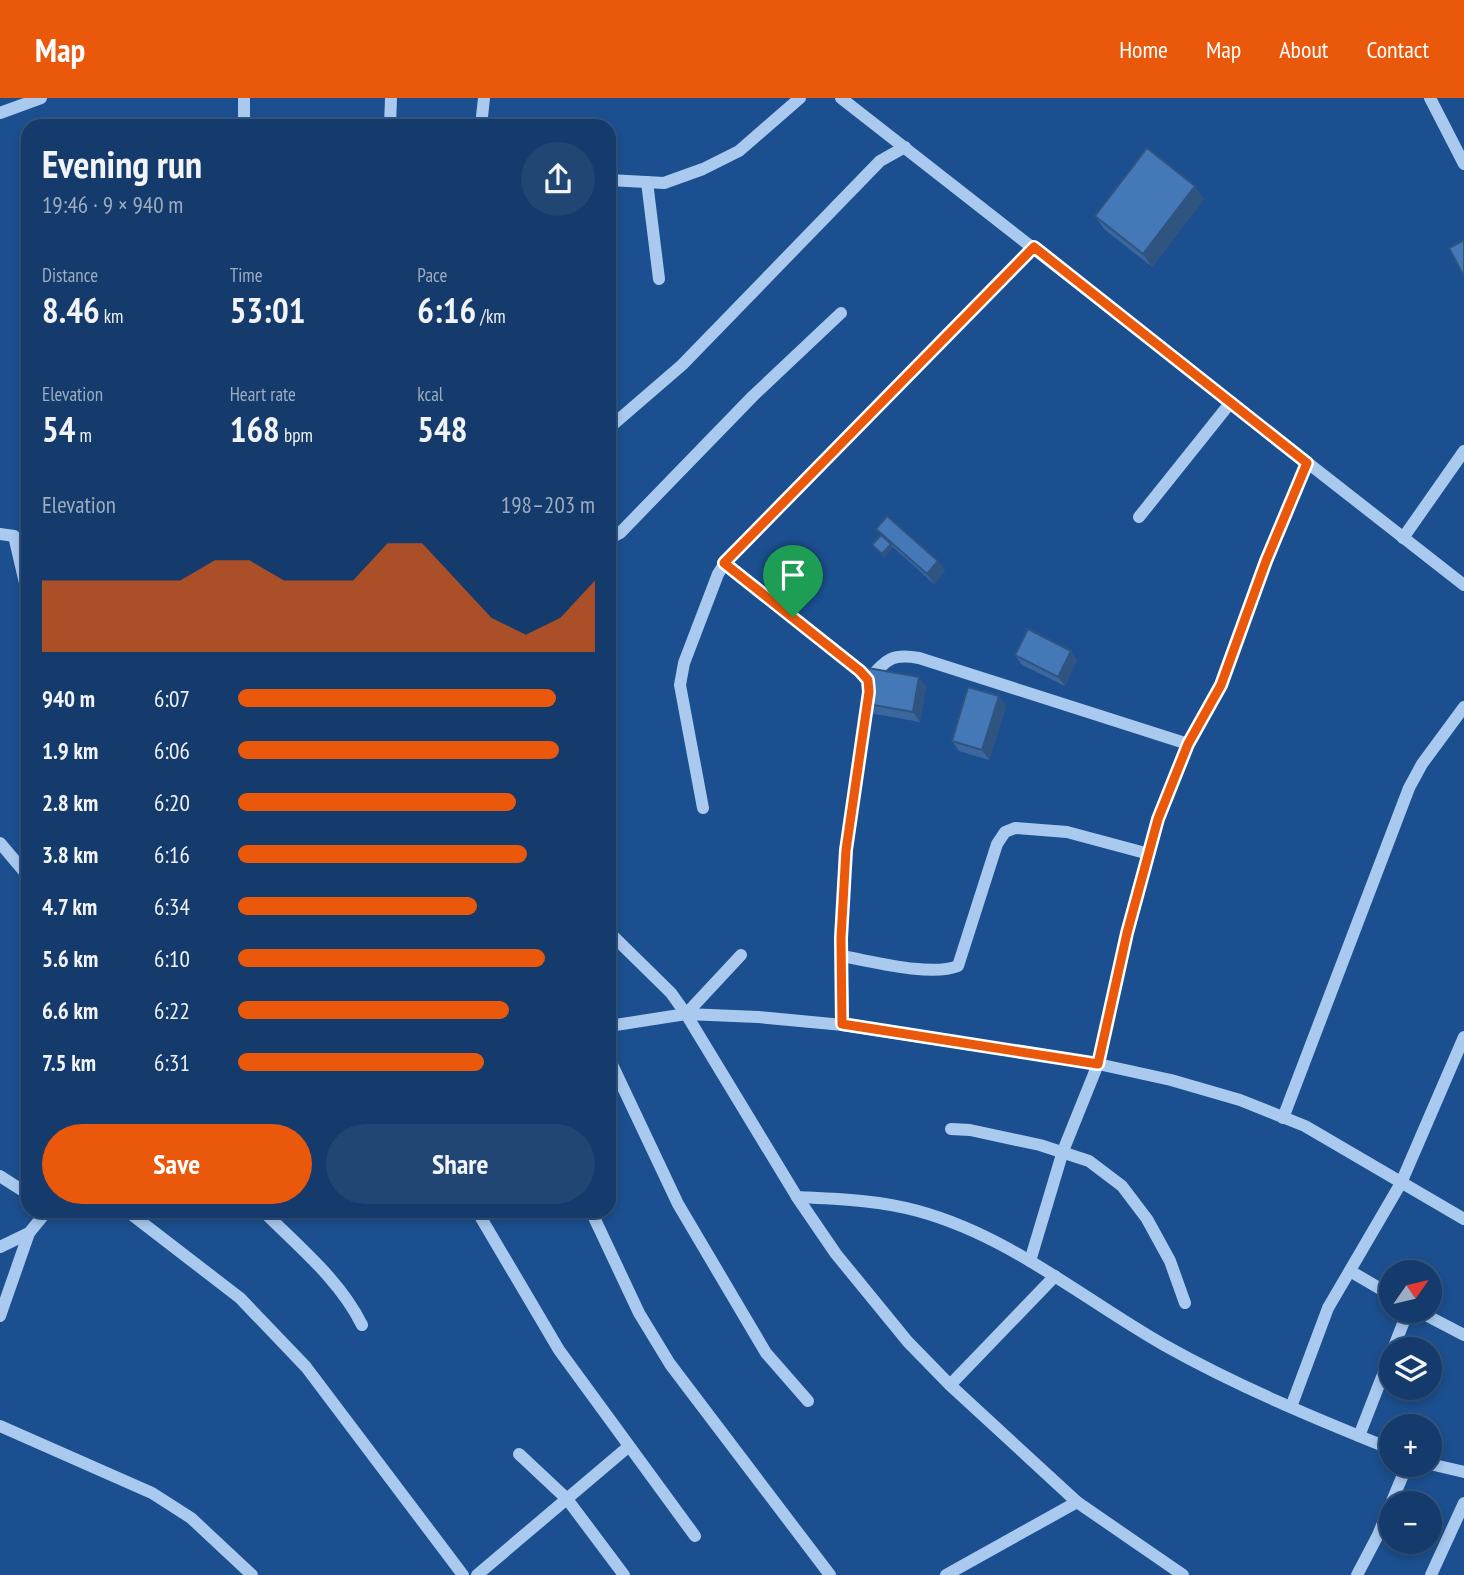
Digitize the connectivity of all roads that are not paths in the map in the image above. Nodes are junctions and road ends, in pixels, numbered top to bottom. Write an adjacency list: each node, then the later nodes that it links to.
1 (41, 98): 8 (street)
2 (244, 98): 9 (street)
3 (391, 98): 10 (street)
4 (484, 98): 11 (street)
5 (800, 98): 15 (street)
6 (841, 98): 12 (street)
7 (1430, 98): 13 (street)
8 (0, 113)
9 (244, 119)
10 (390, 119)
11 (482, 119)
12 (905, 147): 16 (street); 20 (street)
13 (1464, 164)
14 (616, 180): 15 (street)
15 (647, 182): 17 (street)
16 (1034, 247): 19 (street); 29 (street)
17 (659, 279)
18 (841, 313): 25 (street)
19 (1231, 402): 22 (street); 23 (street)
20 (616, 422)
21 (1464, 451): 28 (street)
22 (1307, 463): 28 (street); 34 (street)
23 (1139, 517)
24 (0, 534): 26 (street)
25 (616, 535)
26 (14, 536): 27 (street); 30 (street)
27 (21, 536)
28 (1403, 538): 31 (street)
29 (724, 563): 32 (street); 35 (street)
30 (21, 566)
31 (1464, 585)
32 (868, 680): 34 (street); 41 (street)
33 (1464, 707): 48 (street)
34 (1188, 744): 37 (street)
35 (703, 808)
36 (0, 843): 38 (street)
37 (1149, 854): 41 (street); 46 (street)
38 (21, 868)
39 (616, 939): 42 (street)
40 (741, 955): 42 (street)
41 (841, 956): 43 (street)
42 (686, 1014): 43 (street); 44 (street); 54 (street)
43 (842, 1024): 46 (street)
44 (616, 1025)
45 (1464, 1037): 52 (street)
46 (1098, 1064): 48 (street); 50 (street)
47 (616, 1073): 74 (street)
48 (1283, 1118): 52 (street)
49 (951, 1129): 50 (street)
50 (1063, 1152): 63 (street); 67 (street)
51 (0, 1176): 53 (street)
52 (1401, 1183): 60 (street); 64 (street)
53 (21, 1190)
54 (797, 1196): 63 (street); 73 (street)
55 (41, 1218): 61 (street)
56 (136, 1218): 90 (street)
57 (270, 1218): 70 (street)
58 (481, 1218): 79 (street)
59 (594, 1218): 93 (street)
60 (1464, 1219)
61 (29, 1233): 62 (street); 68 (street)
62 (0, 1247)
63 (1030, 1261): 65 (street)
64 (1350, 1271): 66 (street); 75 (street)
65 (1055, 1276): 73 (street); 75 (street)
66 (1379, 1288)
67 (1185, 1303)
68 (0, 1316)
69 (1442, 1323): 71 (street)
70 (362, 1325)
71 (1464, 1335)
72 (1379, 1384): 77 (street)
73 (950, 1385): 85 (street)
74 (808, 1401)
75 (1291, 1407): 77 (street)
76 (0, 1426): 89 (street)
77 (1359, 1436): 78 (street)
78 (1379, 1444)
79 (628, 1447): 84 (street); 87 (street)
80 (519, 1454): 84 (street)
81 (1442, 1467): 82 (street)
82 (1464, 1472)
83 (1402, 1477): 95 (street)
84 (566, 1499): 91 (street); 92 (street)
85 (1077, 1502): 88 (street); 94 (street)
86 (1464, 1503): 96 (street)
87 (695, 1536)
88 (1173, 1573)
89 (252, 1575)
90 (463, 1575)
91 (477, 1575)
92 (624, 1575)
93 (830, 1575)
94 (946, 1575)
95 (1357, 1575)
96 (1431, 1575)

